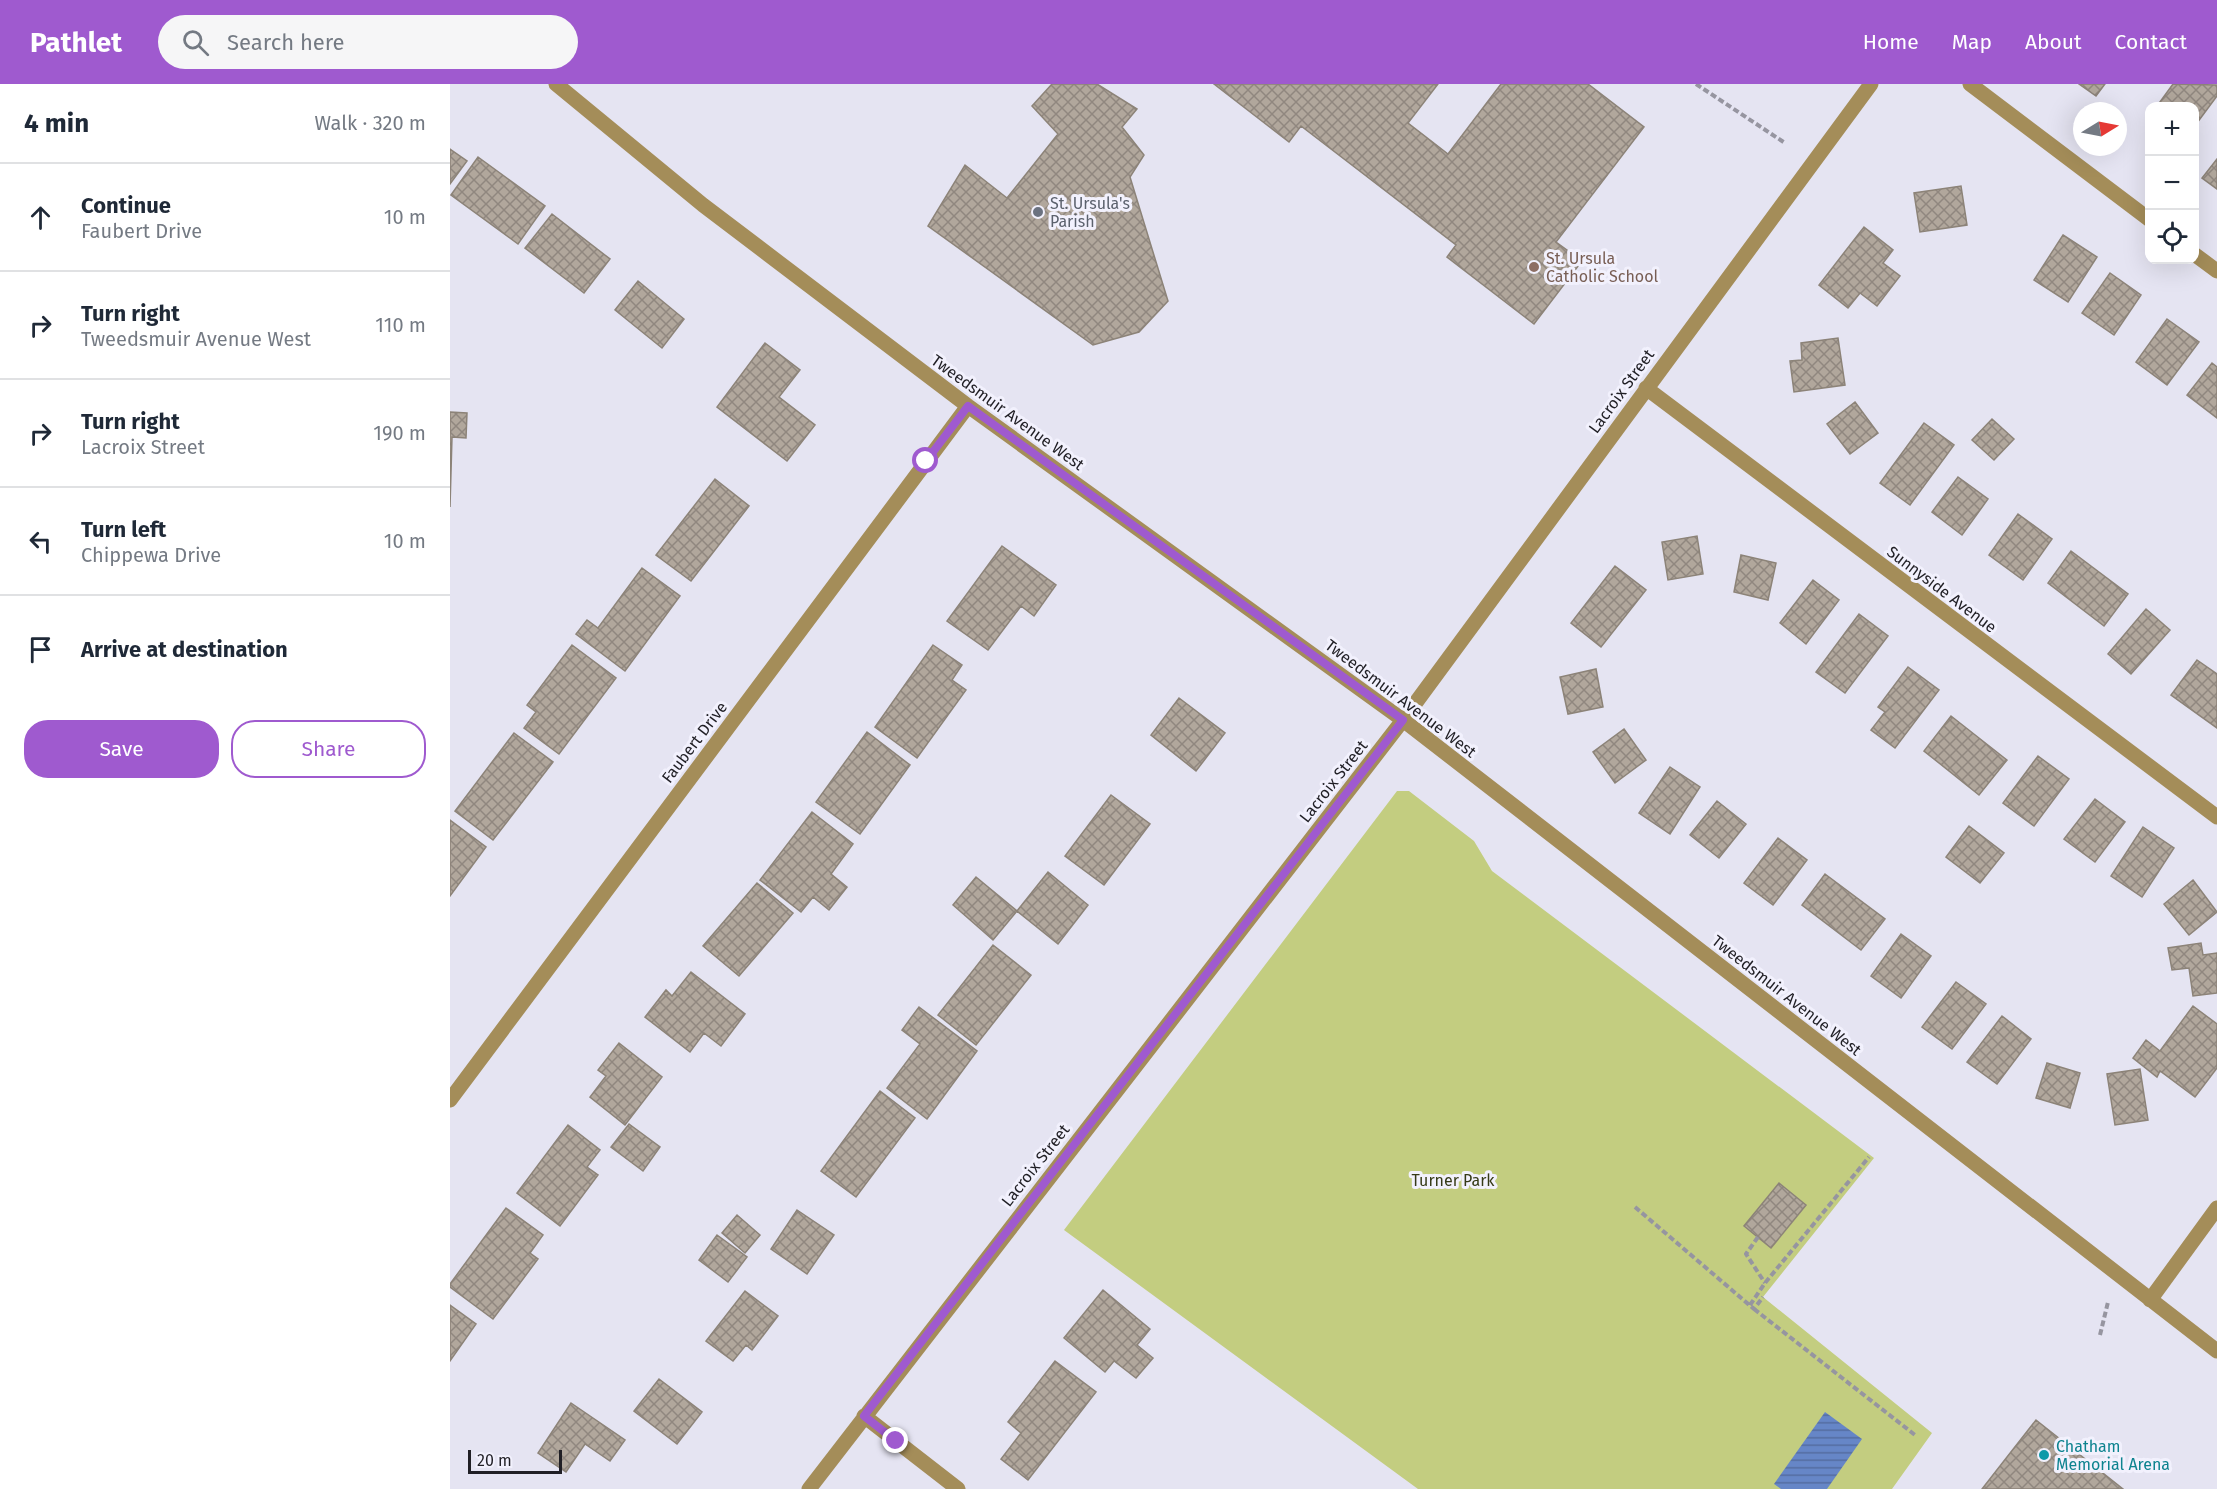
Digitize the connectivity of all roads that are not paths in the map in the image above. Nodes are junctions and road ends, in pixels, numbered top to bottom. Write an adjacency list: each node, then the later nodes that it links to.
1 (556, 84): 8 (street, Tweedsmuir Avenue West)
2 (1870, 84): 7 (street, Lacroix Street)
3 (1970, 84): 4 (street)
4 (2145, 216)
5 (2199, 258): 6 (street)
6 (2217, 272)
7 (1646, 388): 9 (street, Lacroix Street); 10 (street, Sunnyside Avenue)
8 (968, 406): 9 (street, Tweedsmuir Avenue West); 11 (street, Faubert Drive)
9 (1403, 720): 13 (street, Tweedsmuir Avenue West); 15 (street, Lacroix Street)
10 (2217, 817)
11 (450, 1100)
12 (2217, 1209): 13 (street)
13 (2150, 1300): 14 (street, Tweedsmuir Avenue West)
14 (2217, 1351)
15 (864, 1416): 16 (street, Lacroix Street); 17 (street)
16 (809, 1489)
17 (958, 1489)

